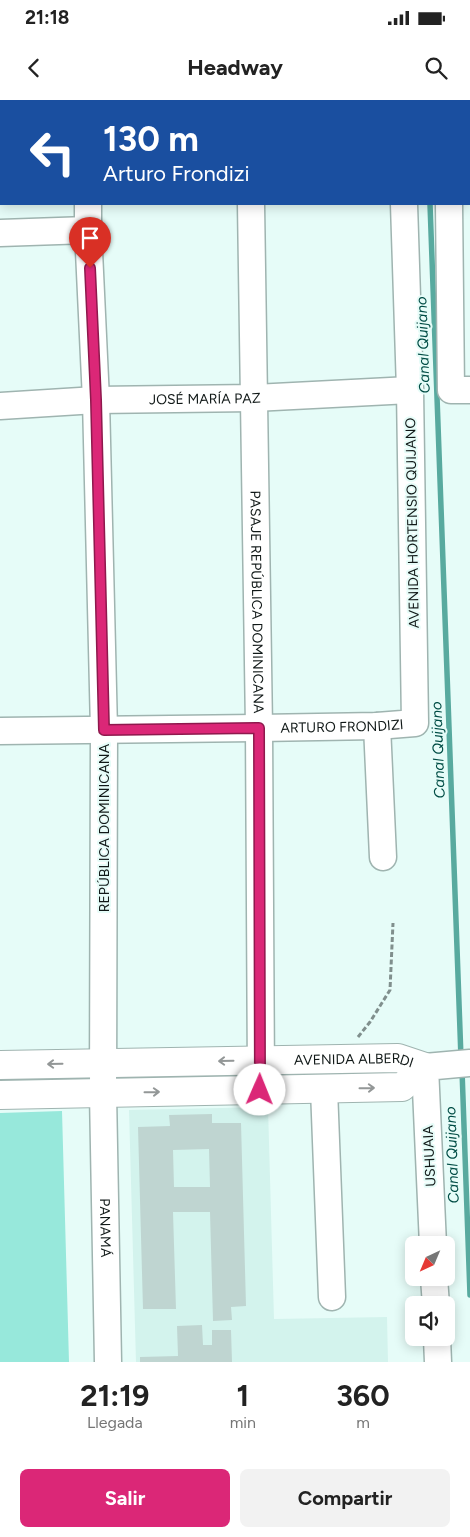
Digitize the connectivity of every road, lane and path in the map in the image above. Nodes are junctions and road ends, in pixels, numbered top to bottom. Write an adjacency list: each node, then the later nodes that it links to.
1 (88, 205): 5 (street, REPÚBLICA DOMINICANA)
2 (251, 205): 9 (street, PASAJE REPÚBLICA DOMINICANA)
3 (404, 205): 7 (street, AVENIDA HORTENSIO QUIJANO)
4 (449, 205): 8 (street)
5 (88, 230): 6 (street); 10 (street, REPÚBLICA DOMINICANA)
6 (0, 233)
7 (410, 390): 9 (street, JOSÉ MARÍA PAZ); 12 (street, AVENIDA HORTENSIO QUIJANO)
8 (460, 390)
9 (254, 398): 10 (street, JOSÉ MARÍA PAZ); 14 (street, PASAJE REPÚBLICA DOMINICANA)
10 (96, 400): 11 (street, JOSÉ MARÍA PAZ); 15 (street, REPÚBLICA DOMINICANA)
11 (0, 406)
12 (415, 723): 13 (street, ARTURO FRONDIZI)
13 (377, 726): 14 (street, ARTURO FRONDIZI); 17 (street)
14 (259, 728): 15 (street, ARTURO FRONDIZI); 20 (street, PASAJE REPÚBLICA DOMINICANA)
15 (104, 730): 16 (street, ARTURO FRONDIZI); 21 (street, REPÚBLICA DOMINICANA)
16 (0, 731)
17 (384, 858)
18 (393, 923): 19 (path)
19 (339, 1059): 20 (main road, AVENIDA ALBERDI); 24 (main road, AVENIDA ALBERDI)
20 (261, 1061): 21 (main road, AVENIDA ALBERDI, one-way to 21); 26 (street, PASAJE REPÚBLICA DOMINICANA)
21 (103, 1063): 23 (main road, AVENIDA ALBERDI, one-way to 23); 27 (street, REPÚBLICA DOMINICANA)
22 (470, 1063): 24 (street)
23 (0, 1065)
24 (425, 1067): 25 (main road, AVENIDA ALBERDI, one-way to 24); 29 (street, USHUAIA)
25 (324, 1088): 26 (main road, AVENIDA ALBERDI); 30 (street)
26 (260, 1090): 27 (main road, AVENIDA ALBERDI, one-way to 26)
27 (103, 1093): 28 (main road, AVENIDA ALBERDI); 32 (street, PANAMÁ)
28 (0, 1095)
29 (433, 1236)
30 (332, 1297)
31 (437, 1346): 33 (street)
32 (108, 1362)
33 (438, 1362)

